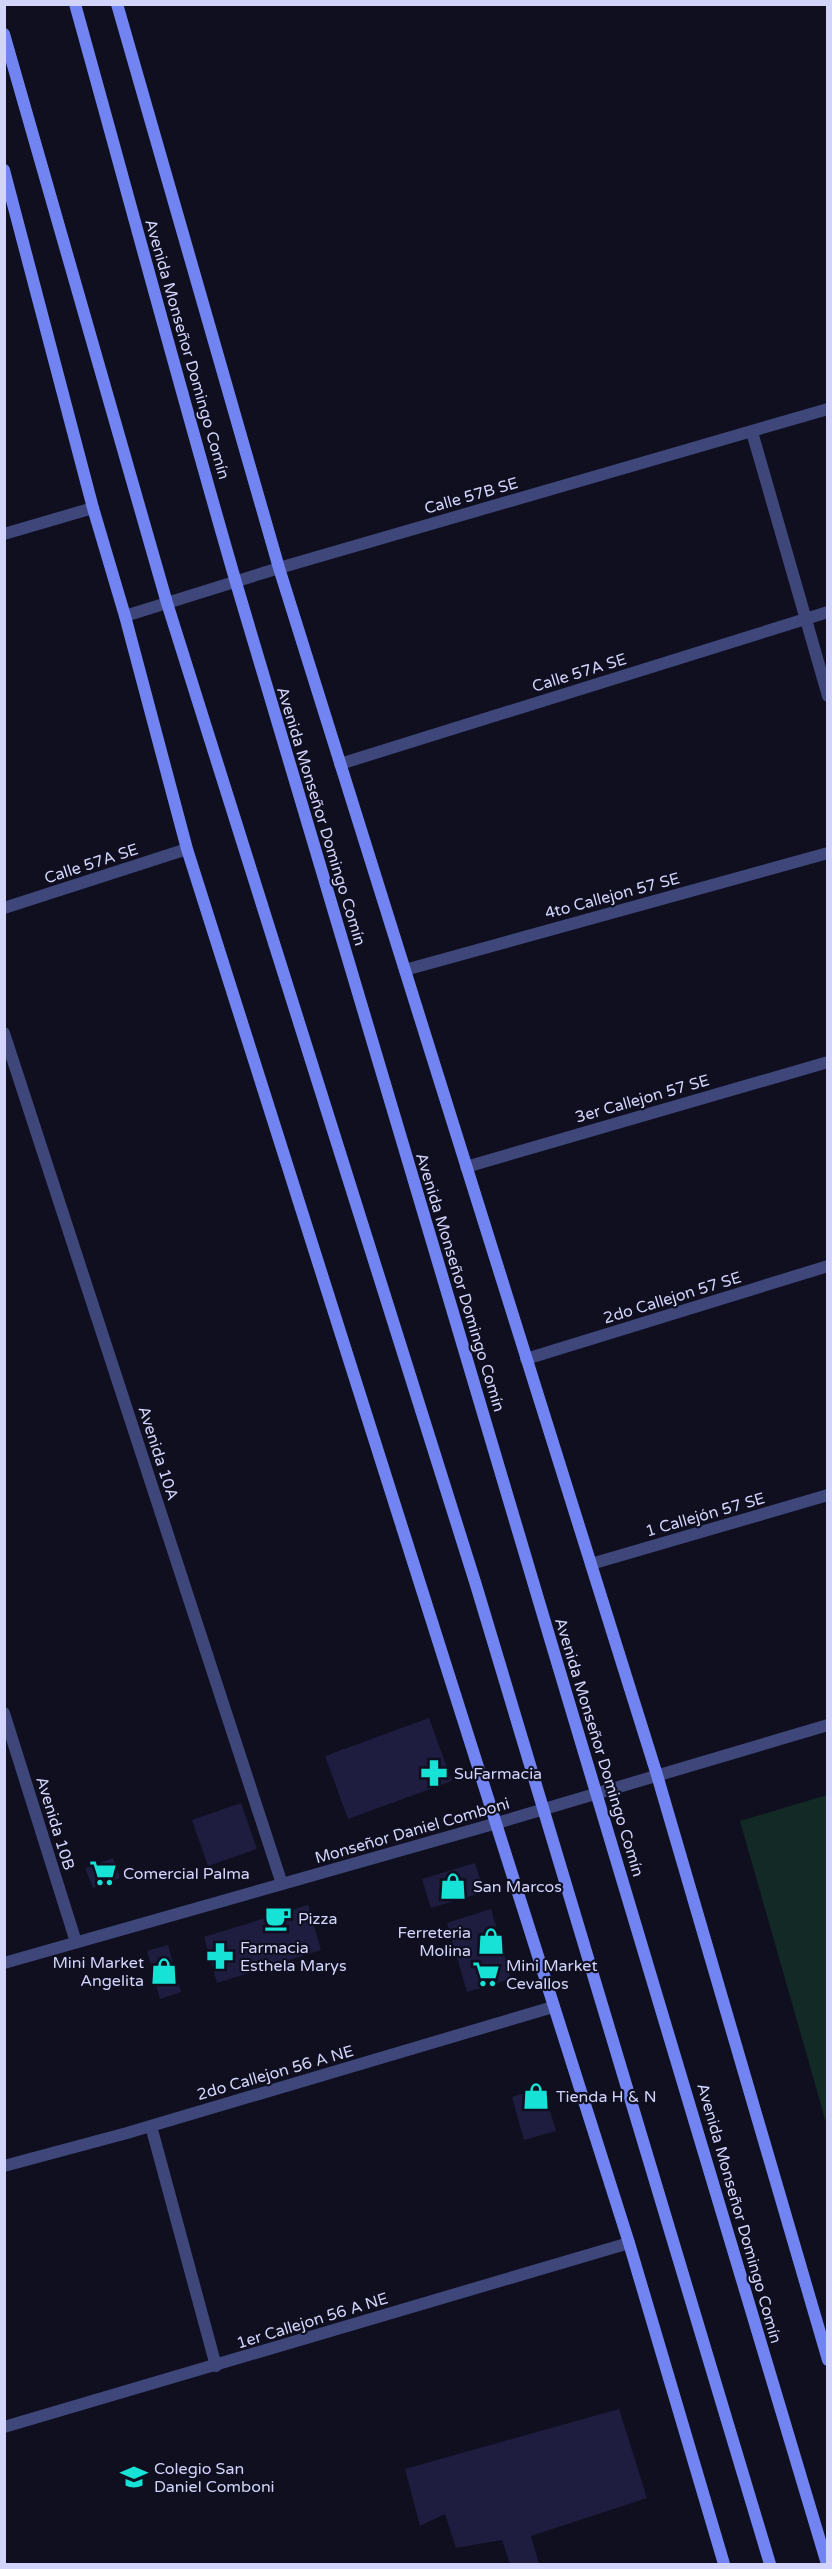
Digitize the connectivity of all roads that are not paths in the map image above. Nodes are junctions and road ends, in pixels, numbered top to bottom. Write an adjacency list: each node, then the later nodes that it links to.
1 (75, 4): 10 (main road, Avenida Monseñor Domingo Comín)
2 (117, 4): 9 (main road, Avenida Monseñor Domingo Comín)
3 (4, 34): 11 (main road)
4 (4, 170): 7 (main road)
5 (828, 409): 6 (street, Calle 57B SE)
6 (752, 432): 9 (street, Calle 57B SE); 14 (street)
7 (93, 508): 8 (street); 13 (main road)
8 (4, 534)
9 (279, 568): 10 (street, Calle 57B SE); 16 (main road, Avenida Monseñor Domingo Comín)
10 (236, 581): 11 (street, Calle 57B SE); 31 (main road, Avenida Monseñor Domingo Comín)
11 (167, 603): 13 (street, Calle 57B SE); 32 (main road)
12 (828, 612): 14 (street, Calle 57A SE)
13 (125, 616): 17 (main road)
14 (807, 618): 15 (street); 16 (street, Calle 57A SE)
15 (828, 696)
16 (340, 764): 20 (main road, Avenida Monseñor Domingo Comín)
17 (187, 849): 19 (street, Calle 57A SE); 33 (main road)
18 (828, 853): 20 (street, 4to Callejon 57 SE)
19 (4, 908)
20 (405, 970): 23 (main road, Avenida Monseñor Domingo Comín)
21 (4, 1033): 34 (street, Avenida 10A)
22 (828, 1062): 23 (street, 3er Callejon 57 SE)
23 (466, 1167): 25 (main road, Avenida Monseñor Domingo Comín)
24 (828, 1266): 25 (street, 2do Callejon 57 SE)
25 (526, 1359): 27 (main road, Avenida Monseñor Domingo Comín)
26 (828, 1495): 27 (street, 1 Callejón 57 SE)
27 (591, 1564): 30 (main road, Avenida Monseñor Domingo Comín)
28 (4, 1713): 35 (street, Avenida 10B)
29 (828, 1725): 30 (street, Monseñor Daniel Comboni)
30 (657, 1775): 31 (street, Monseñor Daniel Comboni); 41 (main road, Avenida Monseñor Domingo Comín)
31 (595, 1794): 32 (street, Monseñor Daniel Comboni); 46 (main road, Avenida Monseñor Domingo Comín)
32 (544, 1809): 33 (street, Monseñor Daniel Comboni); 45 (main road)
33 (497, 1823): 34 (street, Monseñor Daniel Comboni); 37 (main road)
34 (282, 1884): 35 (street, Monseñor Daniel Comboni)
35 (76, 1942): 36 (street, Monseñor Daniel Comboni)
36 (4, 1964)
37 (553, 2007): 38 (street, 2do Callejon 56 A NE); 40 (main road)
38 (151, 2126): 39 (street, 2do Callejon 56 A NE); 42 (street)
39 (4, 2166)
40 (629, 2244): 42 (street, 1er Callejon 56 A NE); 44 (main road)
41 (828, 2360)
42 (216, 2366): 43 (street, 1er Callejon 56 A NE)
43 (4, 2427)
44 (724, 2565)
45 (770, 2565)
46 (827, 2565)

